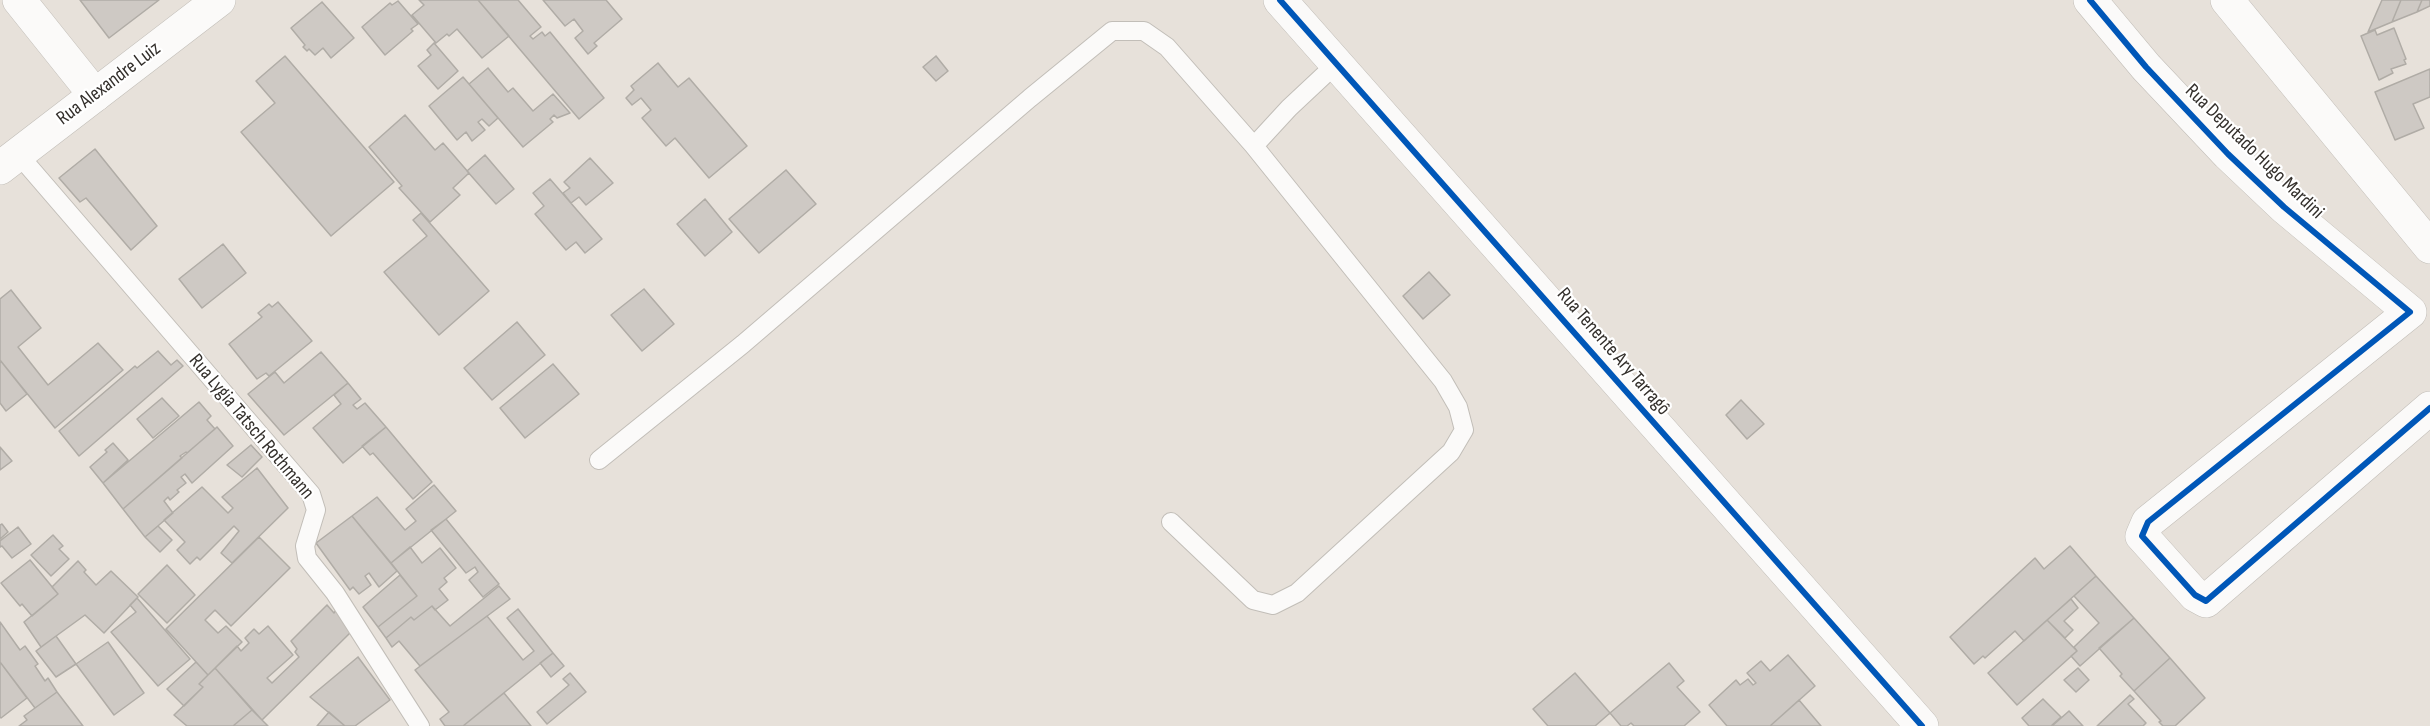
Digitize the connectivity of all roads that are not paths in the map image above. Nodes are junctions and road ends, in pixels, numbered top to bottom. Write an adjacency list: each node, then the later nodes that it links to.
1 (20, 0): 7 (street)
2 (219, 0): 7 (street, Rua Alexandre Luiz)
3 (1280, 0): 6 (street, Rua Tenente Ary Tarragô)
4 (2090, 0): 11 (street, Rua Deputado Hugo Mardini)
5 (2228, 0): 10 (street)
6 (1336, 64): 8 (lane); 14 (street, Rua Tenente Ary Tarragô)
7 (94, 95): 9 (street, Rua Alexandre Luiz)
8 (1254, 146): 12 (lane); 13 (lane)
9 (9, 161): 15 (lane, Rua Lygia Tatsch Rothmann)
10 (2430, 247)
11 (2430, 408)
12 (599, 460)
13 (1171, 522)
14 (1916, 724)
15 (420, 726)

